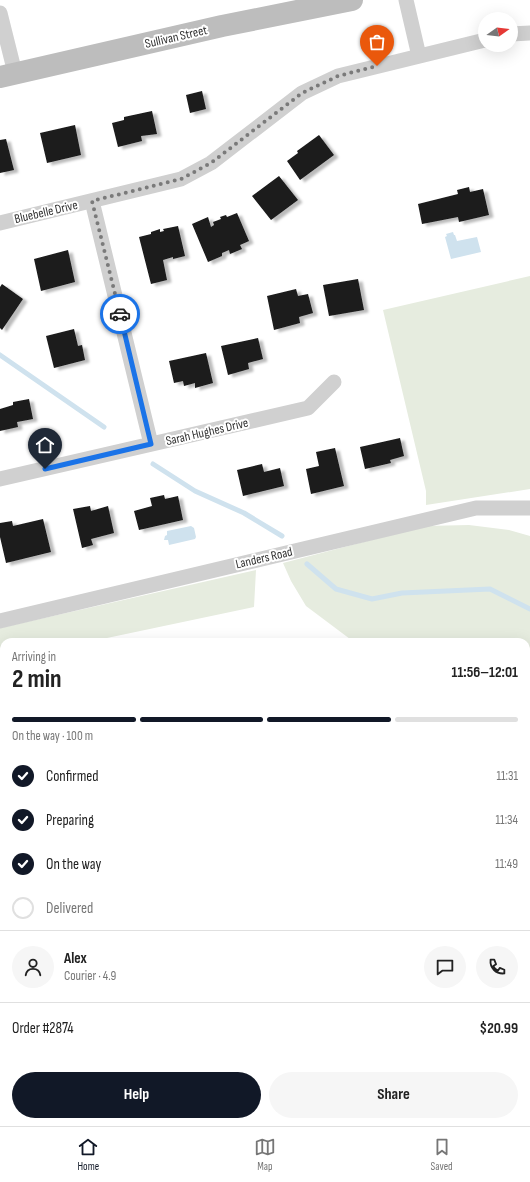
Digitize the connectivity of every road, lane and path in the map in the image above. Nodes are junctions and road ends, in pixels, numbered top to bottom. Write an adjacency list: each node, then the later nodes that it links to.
1 (352, 0): 8 (main road, Sullivan Street)
2 (406, 0): 7 (street)
3 (0, 13): 8 (street)
4 (530, 32): 5 (street)
5 (518, 33)
6 (478, 42): 7 (street, Bluebelle Drive)
7 (419, 56): 9 (street, Bluebelle Drive)
8 (8, 75)
9 (92, 201): 10 (street, Bluebelle Drive); 12 (street)
10 (0, 223)
11 (334, 382): 12 (street, Sarah Hughes Drive)
12 (151, 444): 13 (street, Sarah Hughes Drive)
13 (0, 479)
14 (530, 508): 15 (street, Landers Road)
15 (0, 621)

